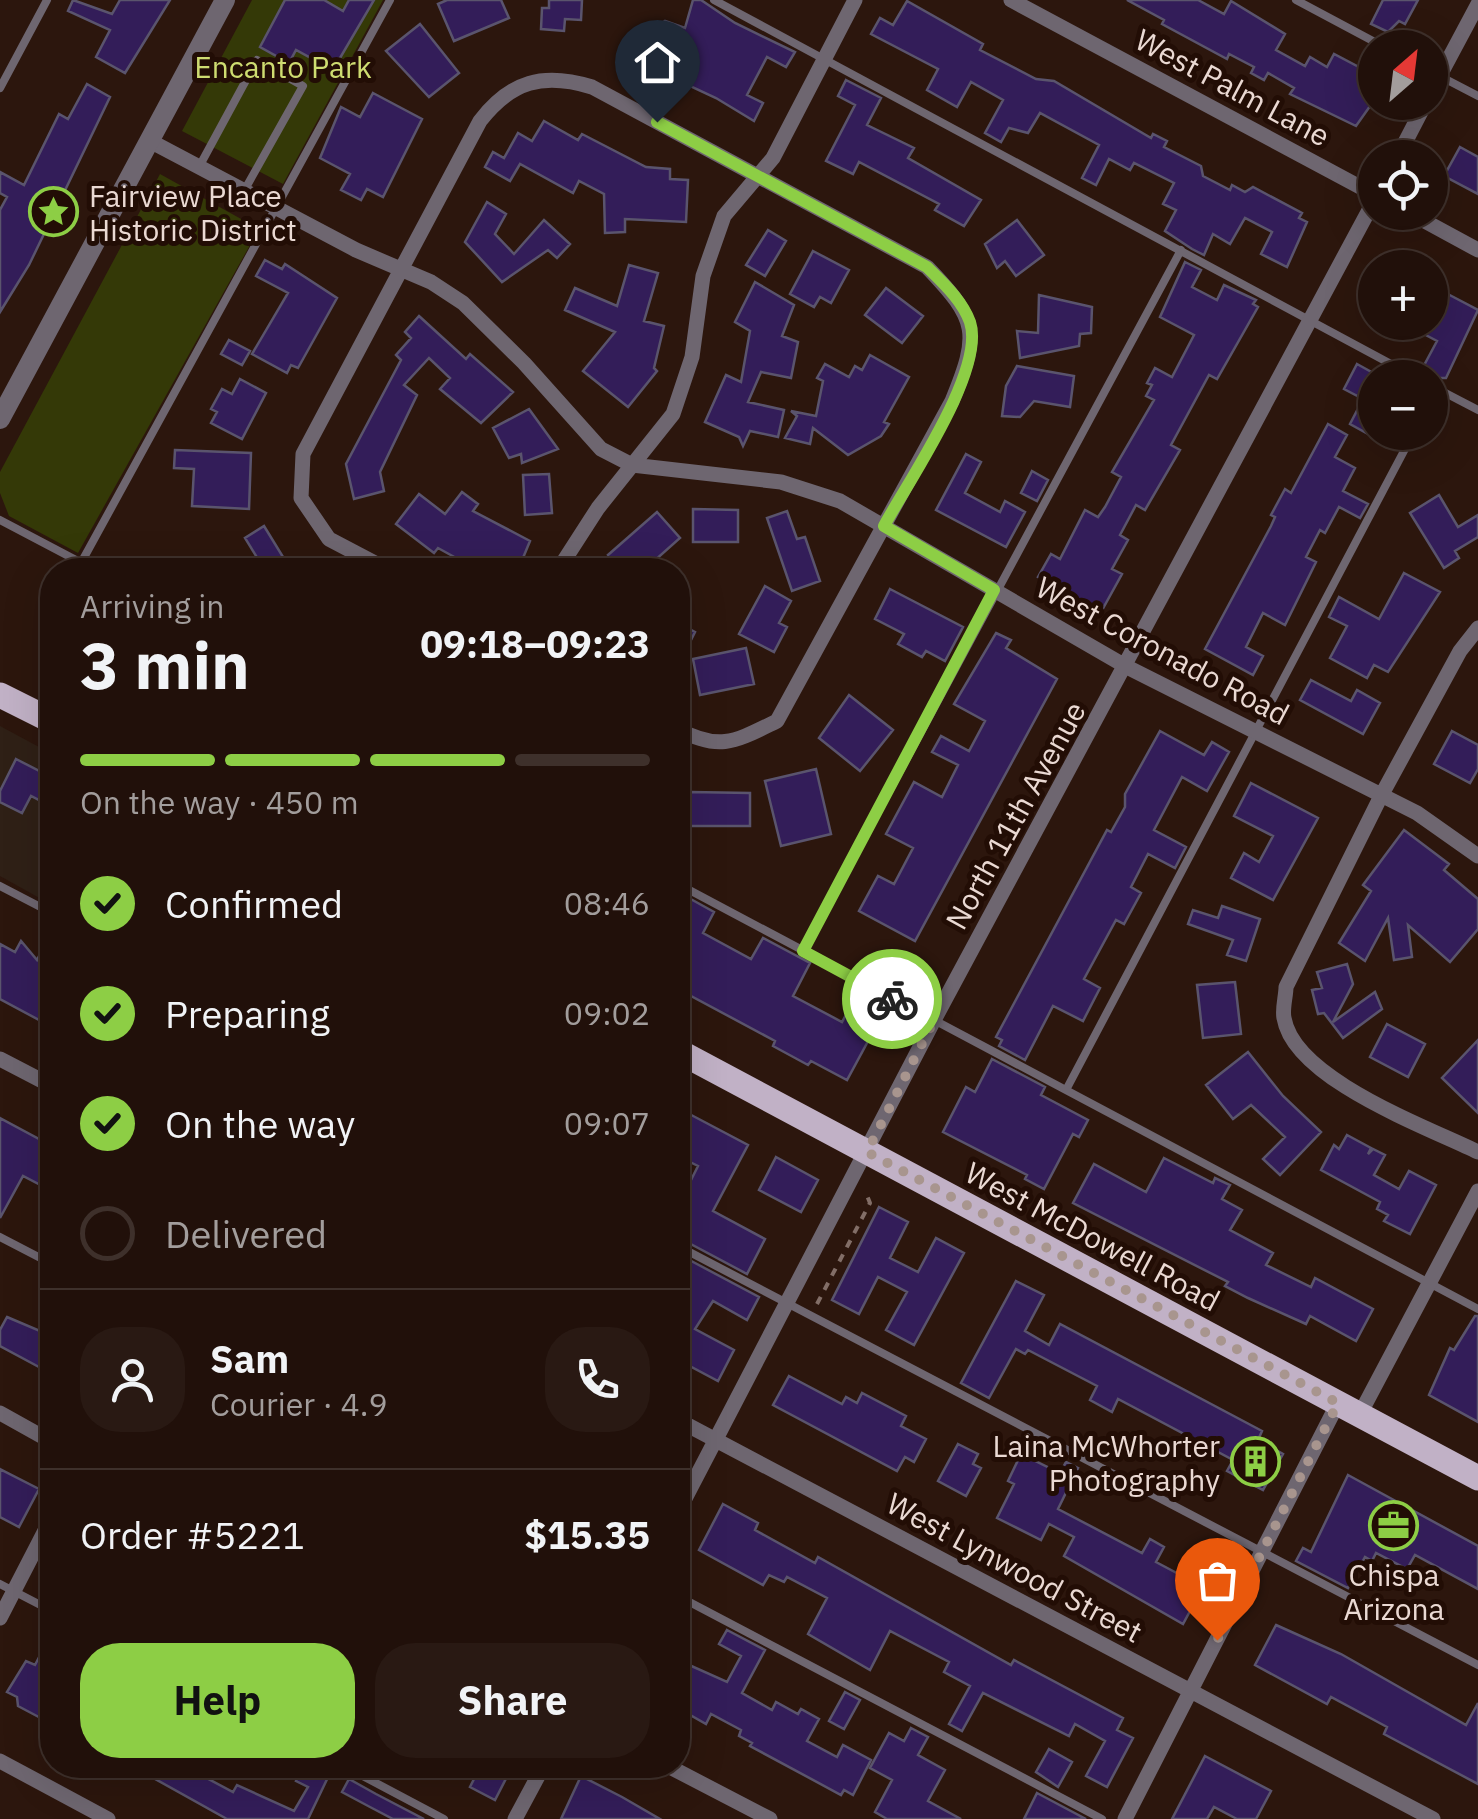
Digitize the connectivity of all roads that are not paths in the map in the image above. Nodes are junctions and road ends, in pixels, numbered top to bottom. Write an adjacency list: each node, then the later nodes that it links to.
1 (47, 0): 15 (lane)
2 (225, 0): 17 (street)
3 (390, 0): 22 (lane)
4 (714, 0): 13 (lane)
5 (856, 0): 13 (street)
6 (1011, 0): 20 (street, West Palm Lane)
7 (1296, 0): 10 (lane)
8 (1318, 0): 10 (lane)
9 (1478, 4): 12 (street)
10 (1313, 9): 11 (lane)
11 (1358, 33)
12 (1448, 53)
13 (824, 59): 19 (street); 25 (lane)
14 (1448, 81): 16 (lane)
15 (0, 88)
16 (1478, 96)
17 (150, 141): 18 (street, West Coronado Road); 32 (street)
18 (199, 167): 21 (street, West Coronado Road); 21 (lane)
19 (754, 176): 27 (street); 34 (street); 36 (street)
20 (1358, 188)
21 (243, 191): 22 (street, West Coronado Road)
22 (276, 209): 27 (street, West Coronado Road); 38 (lane)
23 (1358, 229): 28 (street, North 11th Avenue)
24 (1441, 230): 26 (street)
25 (1181, 250): 28 (lane); 41 (lane)
26 (1478, 250)
27 (400, 268): 34 (street, West Coronado Road); 39 (street)
28 (1310, 319): 29 (lane); 43 (street, North 11th Avenue)
29 (1384, 360)
30 (1448, 394): 31 (lane)
31 (1478, 410)
32 (0, 419)
33 (1404, 450): 46 (lane)
34 (632, 465): 36 (street, West Coronado Road); 40 (street)
35 (0, 520): 37 (lane)
36 (884, 526): 41 (street, West Coronado Road); 47 (street)
37 (72, 558)
38 (84, 558)
39 (364, 558)
40 (566, 558)
41 (994, 590): 43 (street, West Coronado Road); 53 (lane)
42 (1478, 628): 48 (street)
43 (1127, 666): 46 (street, West Coronado Road); 54 (street, North 11th Avenue)
44 (0, 695): 45 (main road)
45 (40, 715)
46 (1254, 731): 48 (street, West Coronado Road); 58 (lane)
47 (690, 735)
48 (1382, 796): 49 (street, West Coronado Road); 60 (street)
49 (1478, 856)
50 (0, 886): 52 (lane)
51 (690, 890): 53 (lane)
52 (40, 907)
53 (803, 951): 54 (lane)
54 (933, 1022): 58 (lane); 59 (street, North 11th Avenue)
55 (690, 1057): 59 (main road, West McDowell Road)
56 (0, 1058): 57 (street)
57 (40, 1080)
58 (1066, 1090): 65 (lane)
59 (867, 1152): 66 (street, North 11th Avenue); 68 (main road, West McDowell Road)
60 (1478, 1152)
61 (1478, 1190): 65 (street)
62 (0, 1237): 64 (lane)
63 (690, 1253): 66 (lane)
64 (40, 1258)
65 (1429, 1283): 67 (lane); 68 (street)
66 (786, 1305): 72 (street, North 11th Avenue); 76 (lane)
67 (1478, 1309)
68 (1349, 1409): 73 (main road, West McDowell Road); 76 (street)
69 (0, 1414): 71 (street)
70 (690, 1426): 72 (street, West Lynwood Street)
71 (40, 1436)
72 (715, 1440): 74 (street, North 11th Avenue); 82 (street, West Lynwood Street)
73 (1478, 1478)
74 (690, 1489)
75 (40, 1536): 77 (street)
76 (1262, 1552): 81 (lane); 82 (street)
77 (7, 1587): 79 (lane); 80 (street)
78 (690, 1602): 91 (lane)
79 (40, 1605)
80 (0, 1618)
81 (1478, 1665)
82 (1191, 1690): 92 (street); 93 (street, West Lynwood Street)
83 (0, 1761): 87 (street)
84 (690, 1777): 90 (street)
85 (367, 1778): 88 (lane)
86 (537, 1778): 89 (street)
87 (108, 1819)
88 (444, 1819)
89 (515, 1819)
90 (770, 1819)
91 (1102, 1819)
92 (1125, 1819)
93 (1433, 1819)

